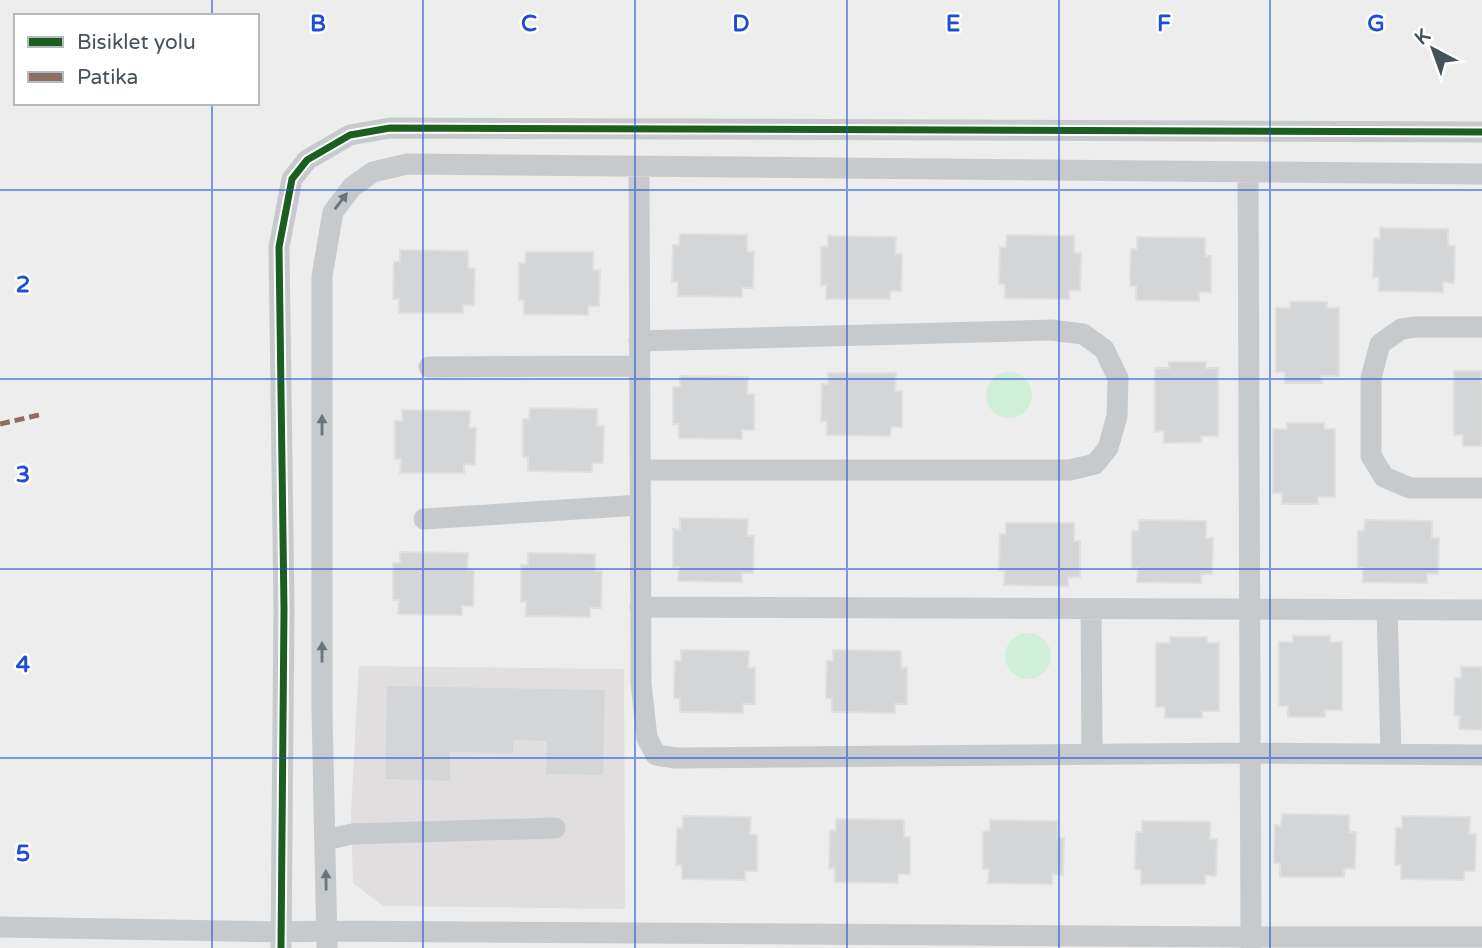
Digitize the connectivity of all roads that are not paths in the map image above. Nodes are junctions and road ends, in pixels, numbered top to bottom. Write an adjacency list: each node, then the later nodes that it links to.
1 (1482, 132): 28 (street)
2 (639, 167): 3 (street); 6 (street); 23 (street, one-way to 2)
3 (1248, 173): 4 (street); 15 (street)
4 (1482, 174)
5 (1482, 327): 10 (street)
6 (639, 341): 7 (street); 9 (street)
7 (639, 366): 8 (street); 9 (street)
8 (429, 367)
9 (640, 470): 11 (street)
10 (1482, 488)
11 (640, 505): 12 (street); 13 (street)
12 (424, 519)
13 (640, 607): 14 (street); 19 (street)
14 (1091, 609): 15 (street); 19 (street)
15 (1249, 610): 16 (street); 18 (street)
16 (1388, 610): 17 (street); 20 (street)
17 (1482, 610)
18 (1250, 753): 19 (street); 20 (street); 31 (street)
19 (1092, 754)
20 (1391, 754): 21 (street)
21 (1482, 755)
22 (555, 828): 23 (street)
23 (325, 840): 27 (street, one-way to 23)
24 (0, 927): 25 (street)
25 (45, 937): 28 (street)
26 (1482, 937): 31 (street)
27 (327, 939): 28 (street); 29 (street)
28 (281, 940)
29 (637, 940): 30 (street)
30 (1072, 942): 31 (street)
31 (1251, 943)

